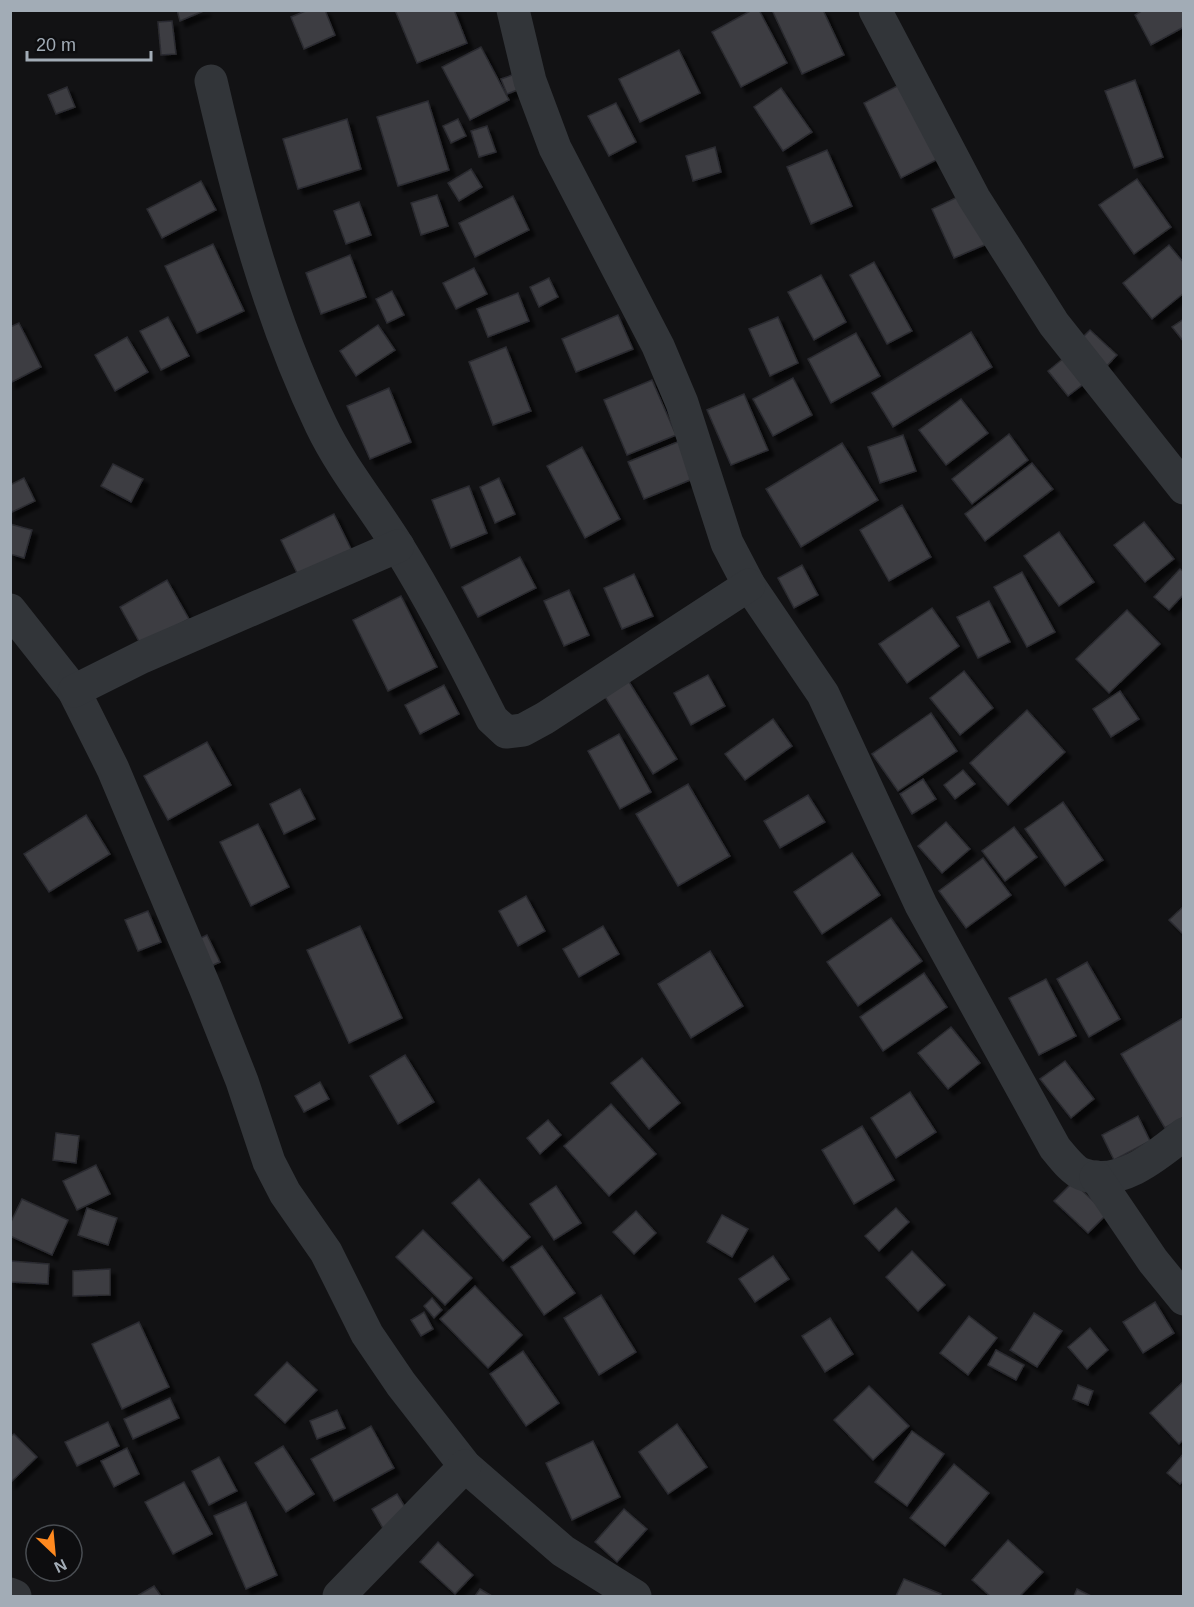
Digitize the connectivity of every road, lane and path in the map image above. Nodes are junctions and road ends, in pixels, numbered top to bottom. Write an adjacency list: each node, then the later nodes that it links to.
1 (513, 10): 6 (street)
2 (875, 10): 4 (street)
3 (211, 81): 5 (street)
4 (1184, 489)
5 (398, 546): 6 (street); 8 (street)
6 (749, 585): 10 (street)
7 (10, 610): 8 (street)
8 (74, 691): 12 (street)
9 (1184, 1134): 10 (street)
10 (1096, 1177): 11 (street)
11 (1184, 1299)
12 (465, 1466): 15 (street); 16 (street)
13 (10, 1594): 14 (street)
14 (15, 1596)
15 (339, 1596)
16 (635, 1596)

